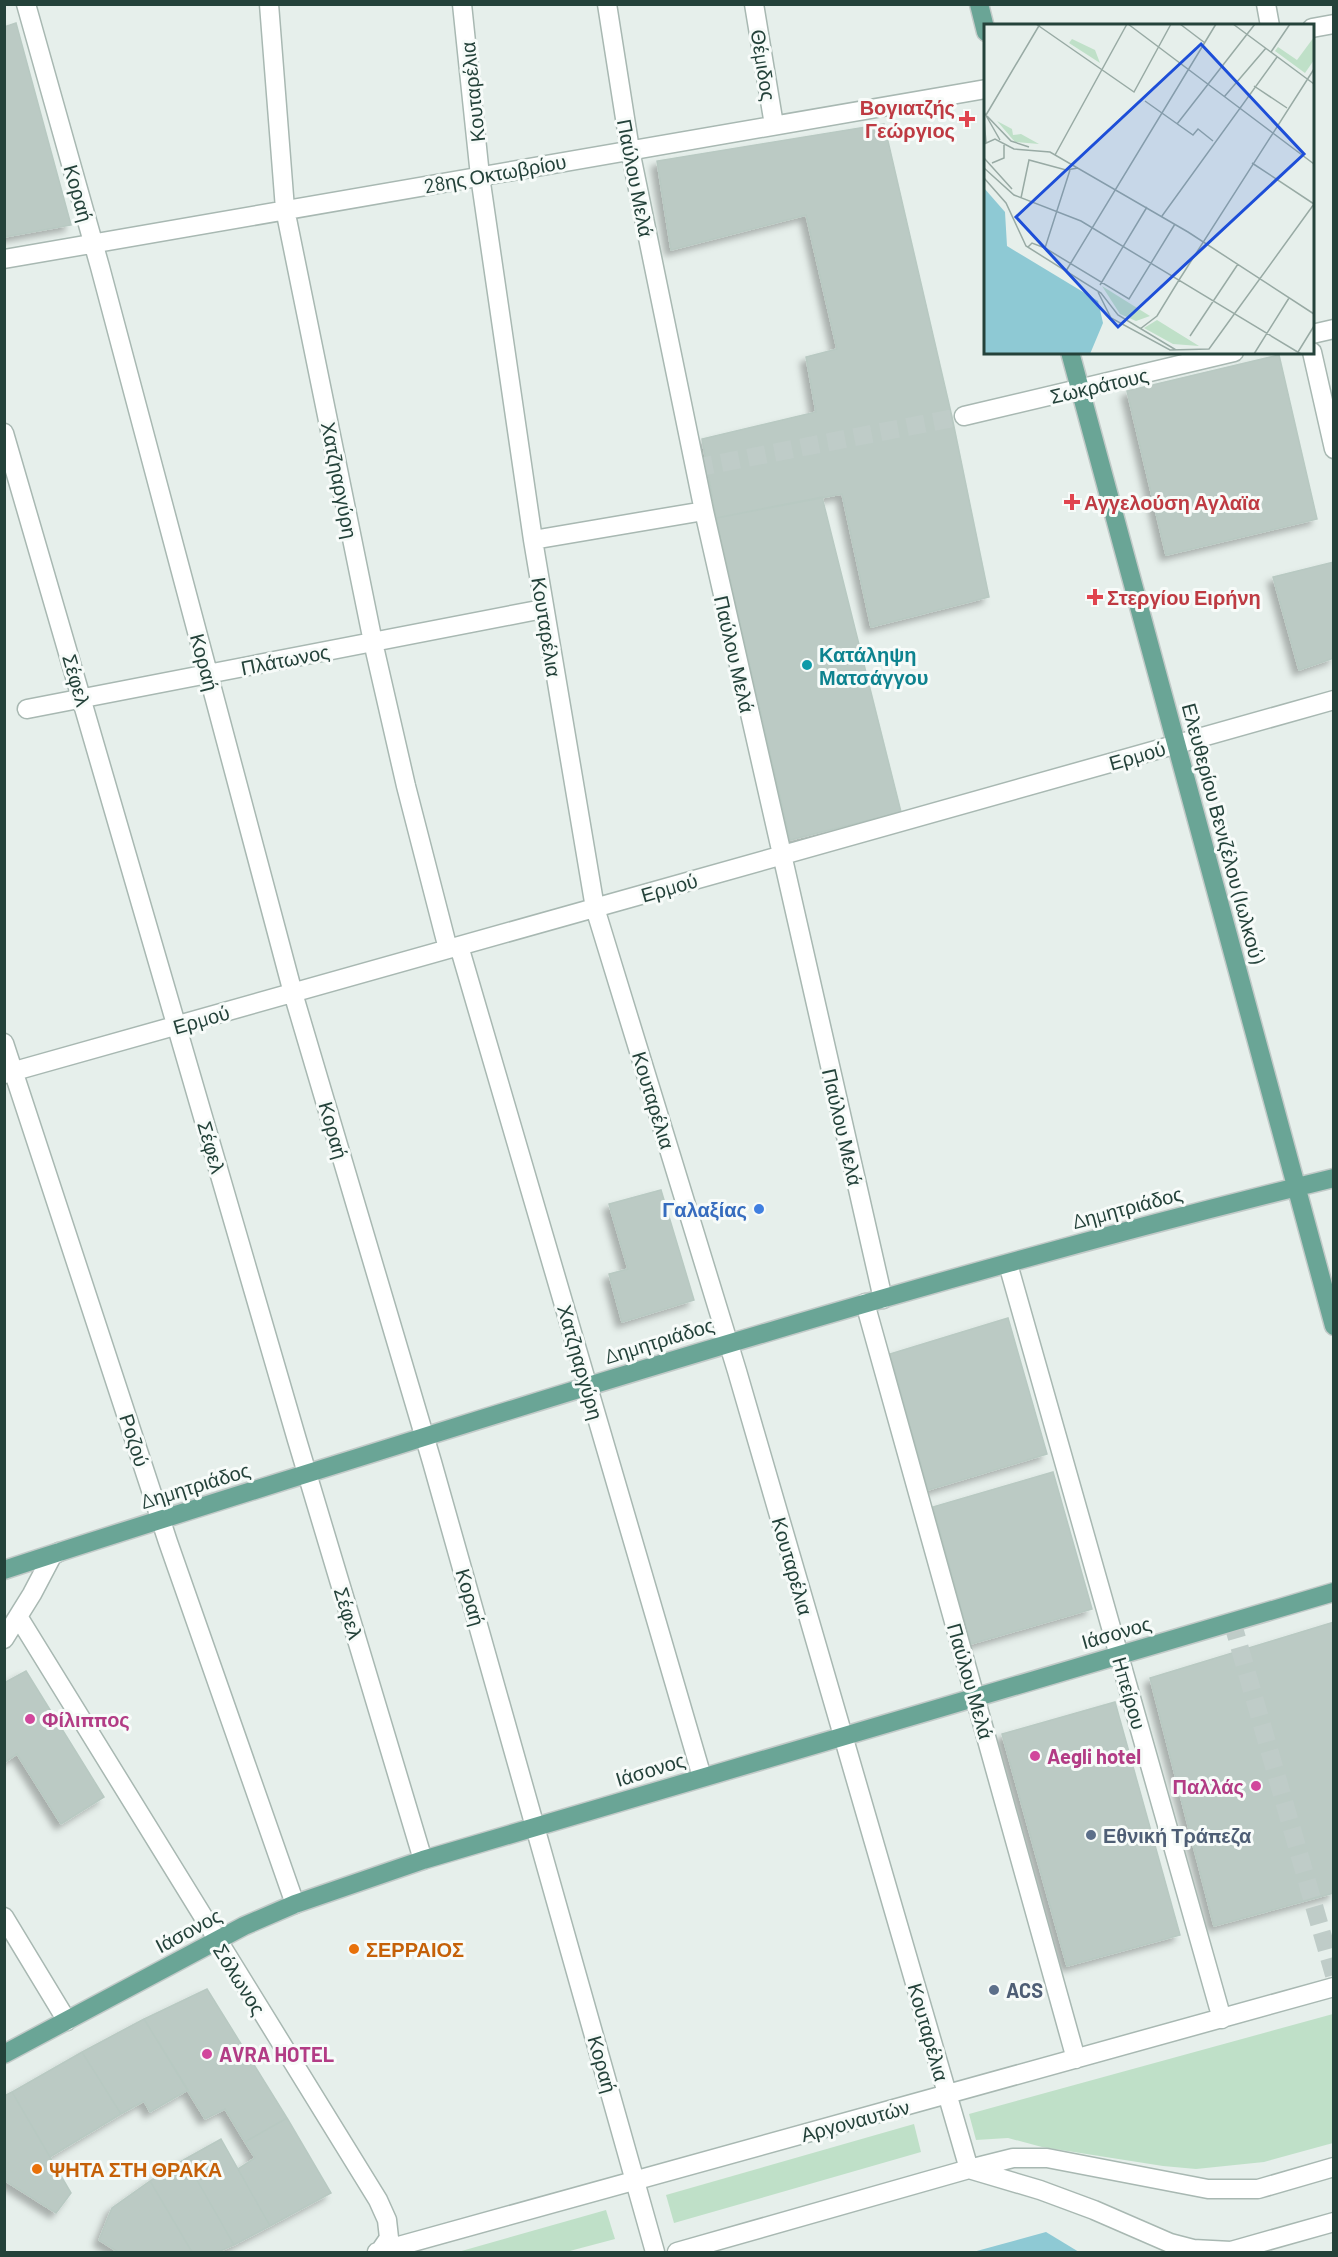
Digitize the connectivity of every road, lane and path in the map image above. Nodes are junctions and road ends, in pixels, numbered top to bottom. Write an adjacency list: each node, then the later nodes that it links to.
1 (26, 4): 17 (street, Κοραή)
2 (269, 4): 16 (street, Χατζηαργύρη)
3 (462, 4): 15 (street, Κουταρέλια)
4 (607, 4): 14 (street, Παύλου Μελά)
5 (754, 4): 13 (street, Θέμιδος)
6 (979, 4): 8 (main road)
7 (1266, 4): 9 (street)
8 (984, 24)
9 (1270, 24)
10 (1334, 24): 11 (street)
11 (1314, 28)
12 (984, 89): 13 (street, 28ης Οκτωβρίου)
13 (774, 125): 14 (street, 28ης Οκτωβρίου)
14 (630, 150): 15 (street, 28ης Οκτωβρίου); 28 (street, Παύλου Μελά)
15 (480, 176): 16 (street, 28ης Οκτωβρίου); 29 (street, Κουταρέλια)
16 (285, 209): 17 (street, 28ης Οκτωβρίου); 31 (street, Χατζηαργύρη)
17 (93, 243): 18 (street, 28ης Οκτωβρίου); 32 (street, Κοραή)
18 (4, 259)
19 (1334, 329): 20 (street)
20 (1314, 334)
21 (1071, 354): 24 (main road, Ελευθερίου Βενιζέλου (Ιωλκού))
22 (1226, 354): 24 (street, Σωκράτους)
23 (1312, 354): 27 (street)
24 (1081, 390): 25 (street, Σωκράτους); 36 (main road, Ελευθερίου Βενιζέλου (Ιωλκού))
25 (964, 416)
26 (4, 433): 33 (street, Σέφελ)
27 (1334, 449)
28 (704, 512): 29 (street); 37 (street, Παύλου Μελά)
29 (532, 540): 30 (street, Κουταρέλια)
30 (543, 609): 31 (street, Πλάτωνος); 38 (street, Κουταρέλια)
31 (373, 642): 32 (street, Πλάτωνος); 39 (street, Χατζηαργύρη)
32 (208, 674): 33 (street, Πλάτωνος); 40 (street, Κοραή)
33 (83, 699): 35 (street, Πλάτωνος); 41 (street, Σέφελ)
34 (1334, 700): 36 (street, Ερμού)
35 (27, 709)
36 (1177, 744): 37 (street, Ερμού); 45 (main road, Ελευθερίου Βενιζέλου (Ιωλκού))
37 (781, 856): 38 (street, Ερμού); 47 (street, Παύλου Μελά)
38 (595, 908): 39 (street, Ερμού); 50 (street, Κουταρέλια)
39 (454, 948): 40 (street, Ερμού); 51 (street, Χατζηαργύρη)
40 (293, 993): 41 (street, Ερμού); 52 (street, Κοραή)
41 (177, 1025): 43 (street, Ερμού); 53 (street, Σέφελ)
42 (4, 1042): 43 (street, Ροζού)
43 (9, 1072): 54 (street, Ροζού)
44 (1334, 1178): 45 (main road, Δημητριάδος)
45 (1296, 1187): 46 (main road, Δημητριάδος); 49 (main road, Ελευθερίου Βενιζέλου (Ιωλκού))
46 (1008, 1263): 47 (main road, Δημητριάδος); 60 (street, Ηπείρου)
47 (883, 1299): 48 (main road, Δημητριάδος)
48 (865, 1304): 50 (main road, Δημητριάδος); 61 (street, Παύλου Μελά)
49 (1334, 1326)
50 (729, 1342): 51 (main road, Δημητριάδος); 62 (street, Κουταρέλια)
51 (588, 1386): 52 (main road, Δημητριάδος); 63 (street, Χατζηαργύρη)
52 (425, 1437): 53 (main road, Δημητριάδος); 64 (street, Κοραή)
53 (307, 1474): 54 (main road, Δημητριάδος); 65 (street, Σέφελ)
54 (161, 1518): 55 (main road, Δημητριάδος); 66 (street, Ροζού)
55 (59, 1552): 56 (main road, Δημητριάδος); 58 (street)
56 (4, 1569)
57 (1334, 1592): 60 (main road, Ιάσονος)
58 (19, 1617): 59 (street); 68 (street, Σόλωνος)
59 (4, 1639)
60 (1119, 1655): 61 (main road, Ιάσονος); 70 (street, Ηπείρου)
61 (975, 1697): 62 (main road, Ιάσονος); 73 (street, Παύλου Μελά)
62 (843, 1736): 63 (main road, Ιάσονος); 74 (street, Κουταρέλια)
63 (702, 1777): 64 (main road, Ιάσονος)
64 (536, 1827): 65 (main road, Ιάσονος); 77 (street, Κοραή)
65 (423, 1860): 66 (main road, Ιάσονος)
66 (295, 1904): 68 (main road, Ιάσονος)
67 (4, 1917): 71 (street)
68 (216, 1940): 71 (main road, Ιάσονος); 79 (street, Σόλωνος)
69 (1334, 1988): 70 (street, Αργοναυτών)
70 (1222, 2019): 73 (street, Αργοναυτών)
71 (67, 2021): 72 (main road, Ιάσονος)
72 (4, 2054)
73 (1076, 2059): 74 (street, Αργοναυτών)
74 (947, 2094): 76 (street, Κουταρέλια); 77 (street, Αργοναυτών)
75 (1334, 2167): 76 (street)
76 (969, 2169): 78 (street); 81 (street)
77 (635, 2180): 79 (street, Αργοναυτών); 80 (street, Κοραή)
78 (1334, 2222)
79 (378, 2252)
80 (655, 2253)
81 (677, 2253)

